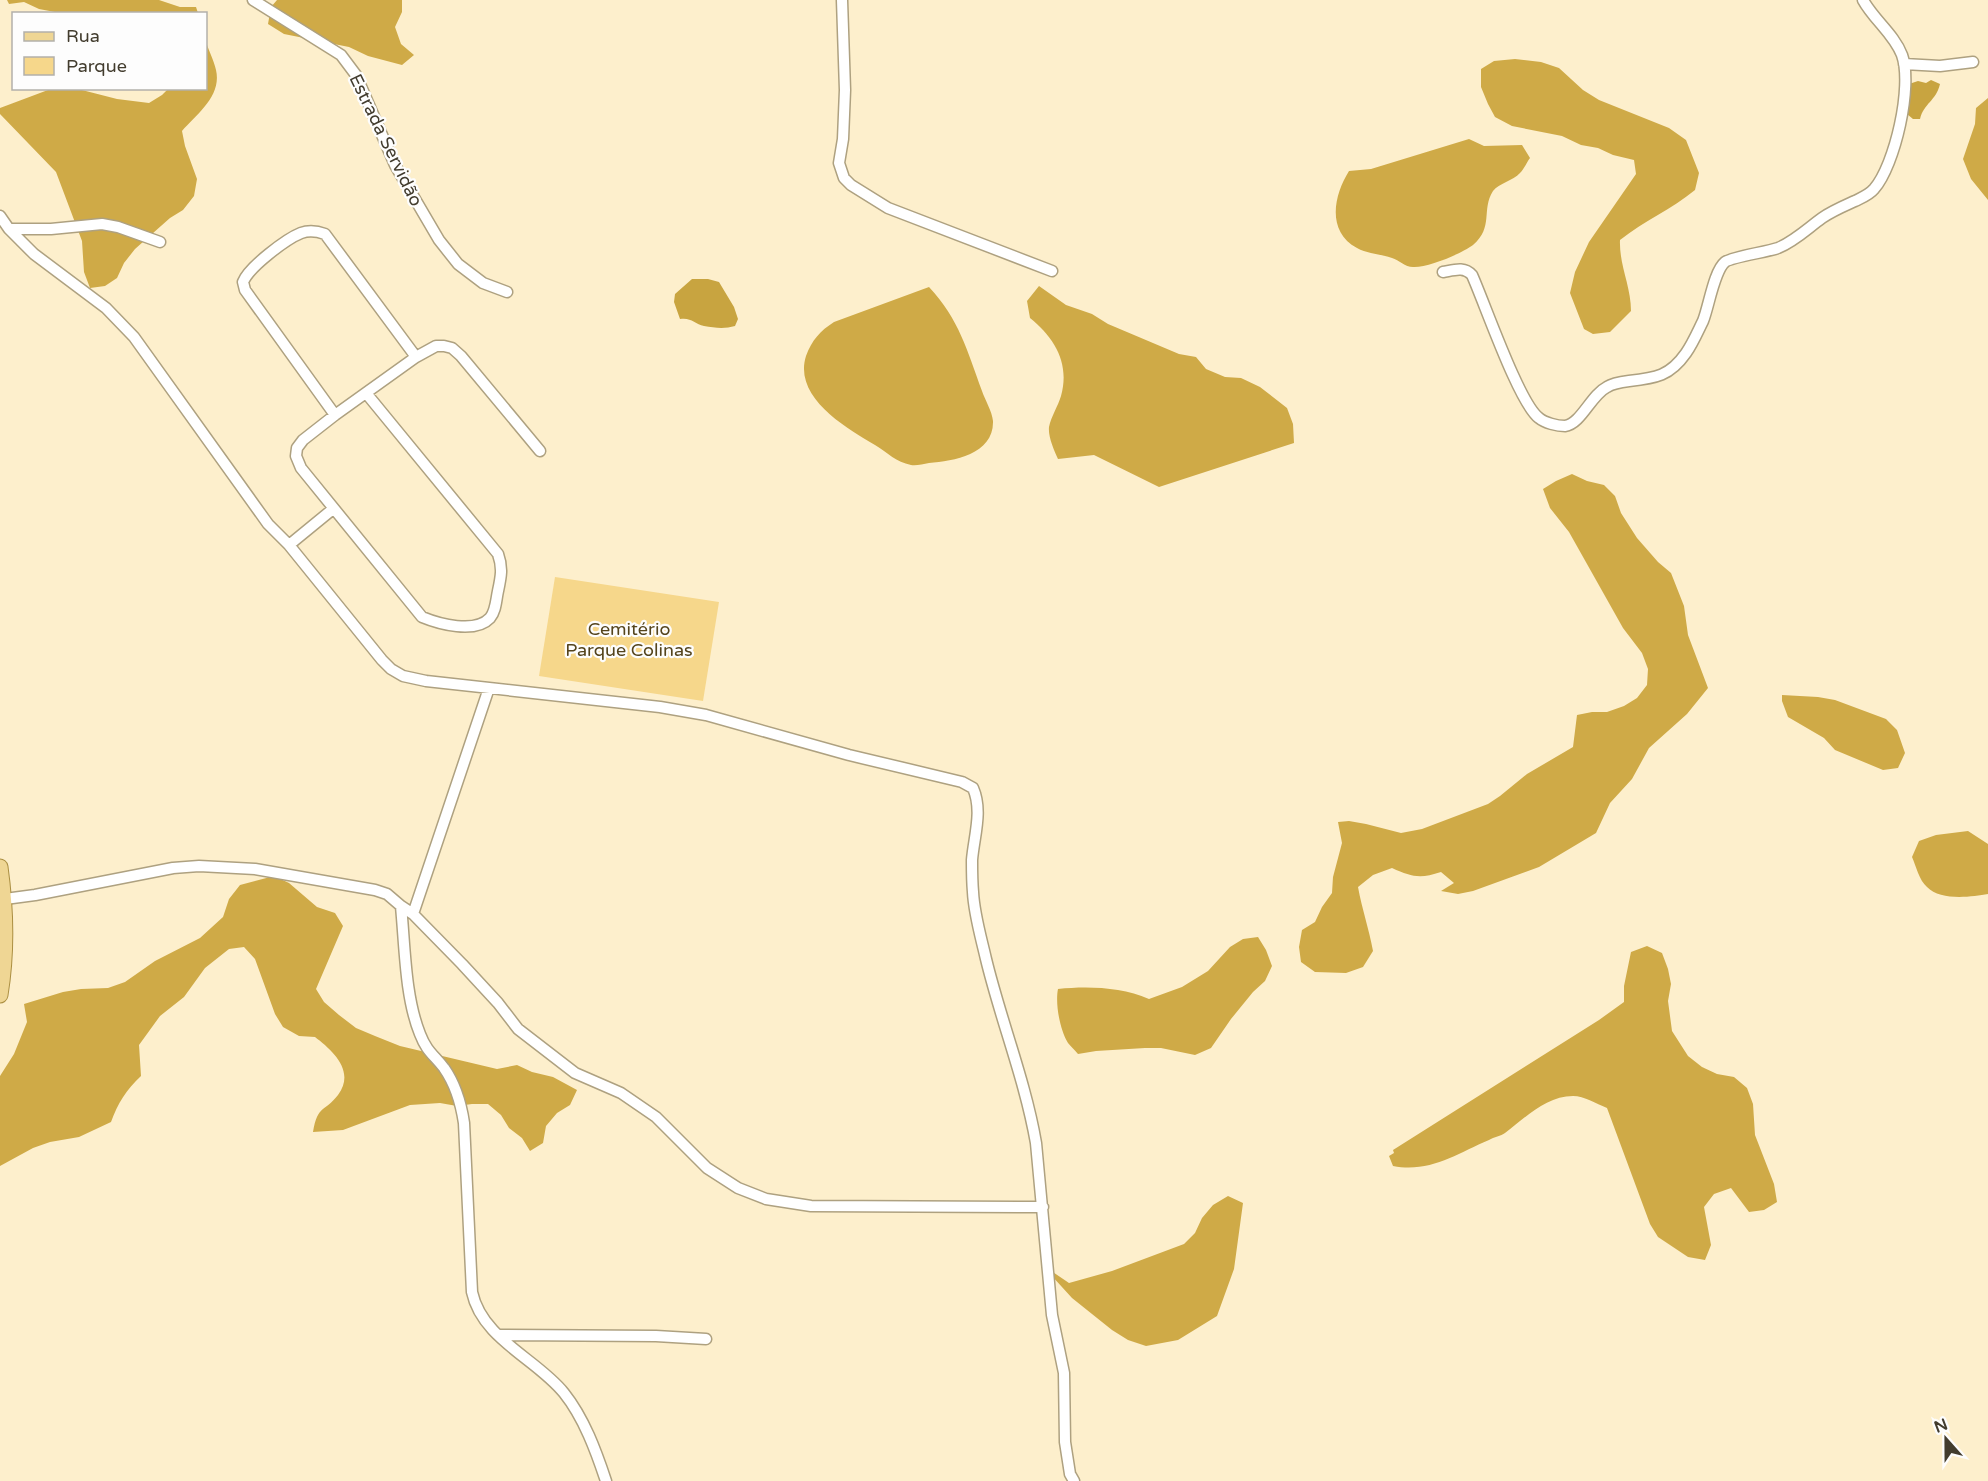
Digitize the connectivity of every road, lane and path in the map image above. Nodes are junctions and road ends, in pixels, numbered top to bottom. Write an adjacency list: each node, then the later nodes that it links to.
1 (253, 0): 11 (street, Estrada Servidão)
2 (842, 0): 9 (street)
3 (1863, 0): 5 (street)
4 (1973, 62): 5 (street)
5 (1904, 64): 10 (street)
6 (0, 216): 7 (street)
7 (9, 229): 8 (street); 17 (street)
8 (160, 242)
9 (1052, 271)
10 (1443, 272)
11 (507, 292)
12 (416, 357): 13 (street); 14 (street); 15 (street)
13 (366, 393): 14 (street); 16 (street)
14 (335, 415): 16 (street)
15 (540, 451)
16 (333, 509): 17 (street)
17 (289, 545): 18 (street)
18 (489, 688): 22 (street); 24 (street)
19 (0, 867): 20 (main road)
20 (5, 899): 21 (street); 23 (main road)
21 (400, 906): 22 (street); 25 (street)
22 (413, 914): 24 (street)
23 (0, 995)
24 (1043, 1207): 28 (street)
25 (499, 1335): 26 (street); 27 (street)
26 (706, 1339)
27 (606, 1481)
28 (1074, 1481)

